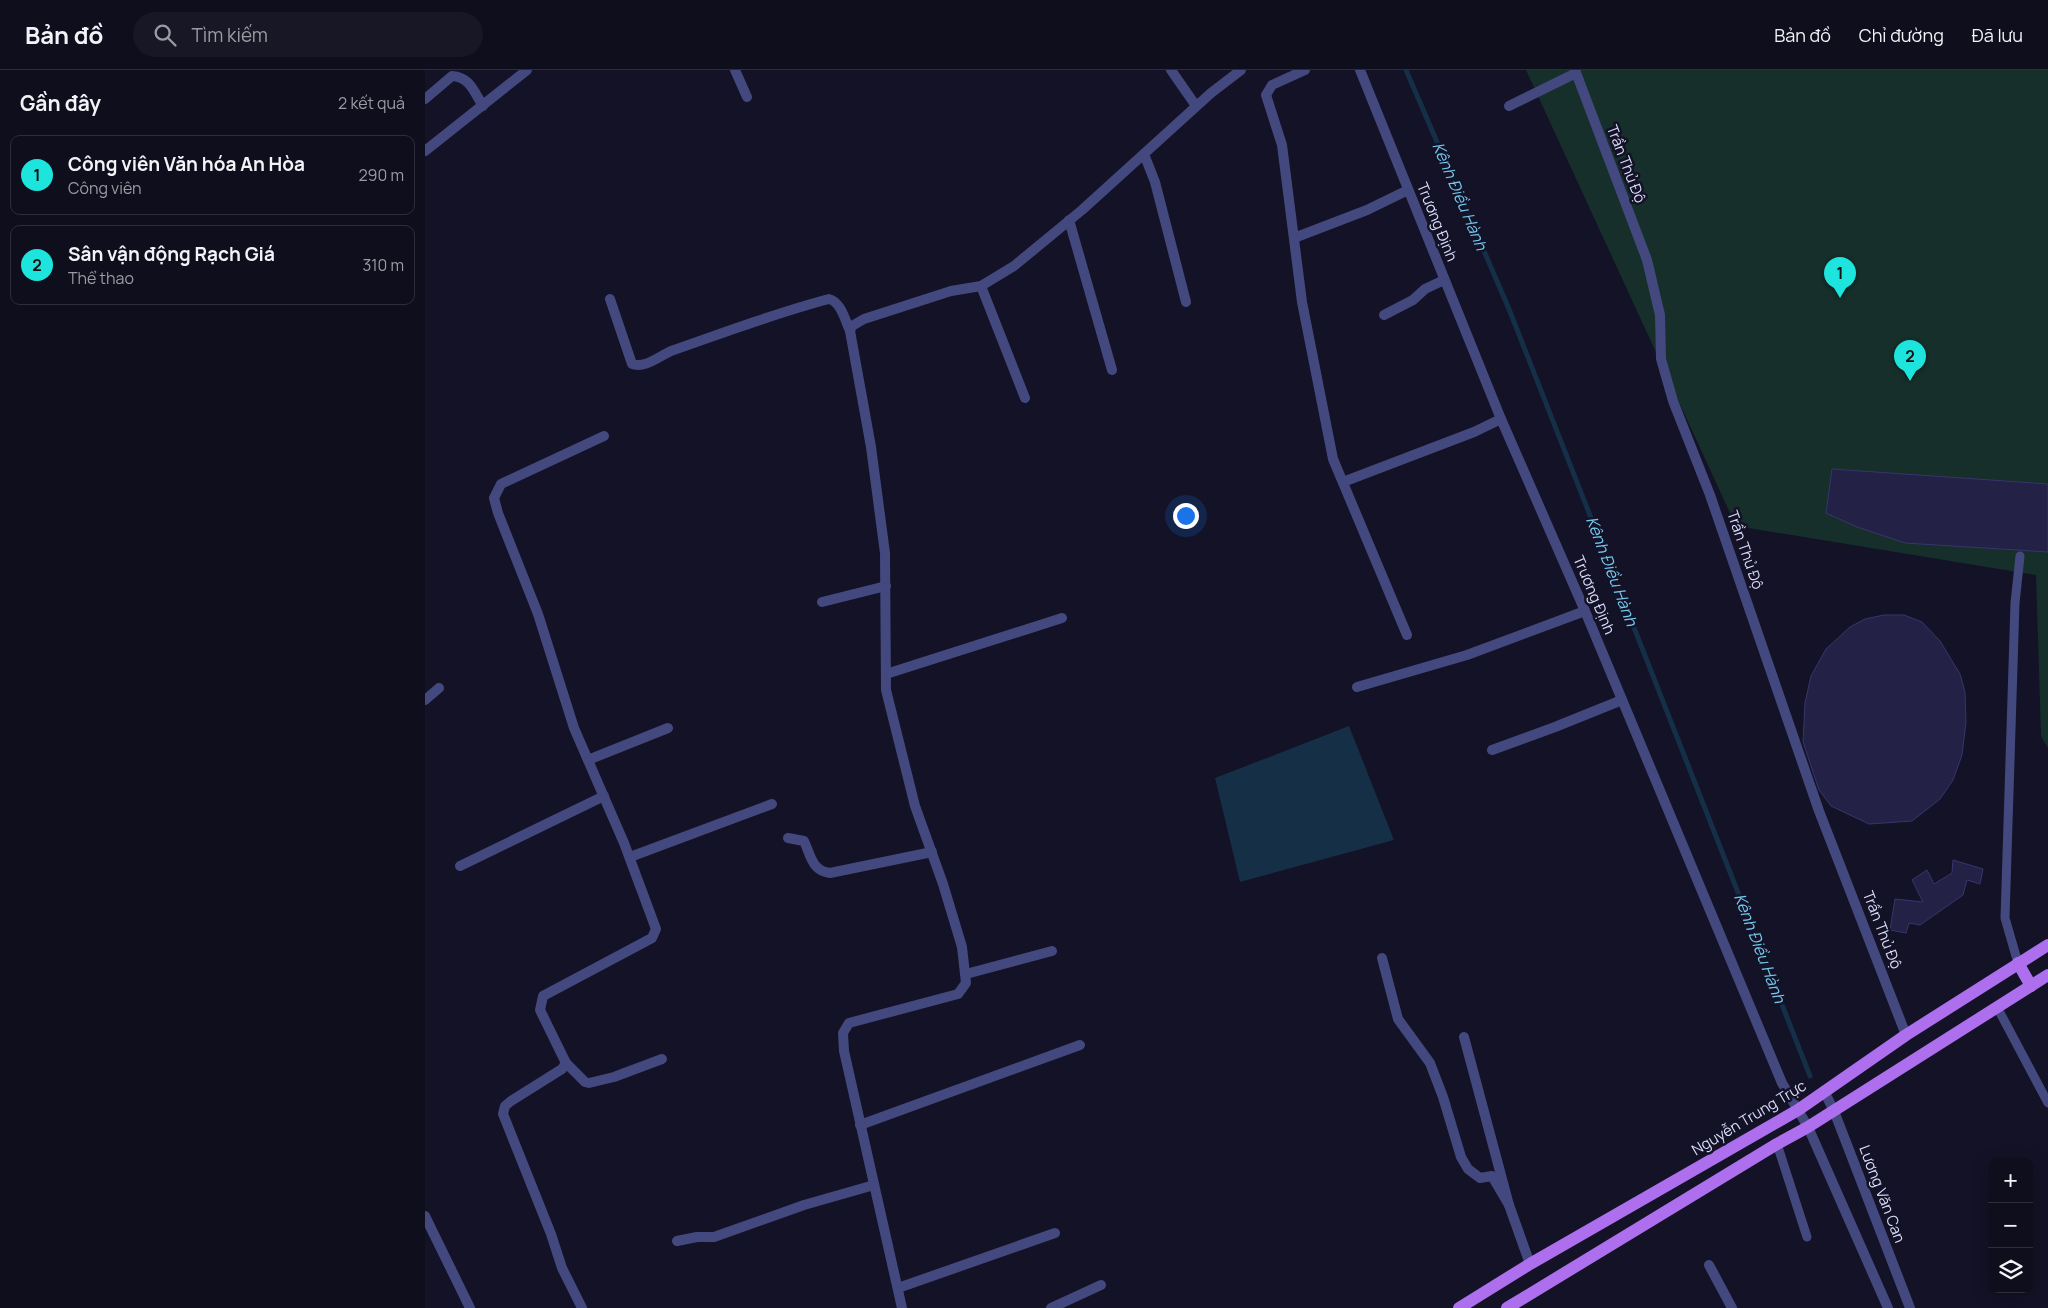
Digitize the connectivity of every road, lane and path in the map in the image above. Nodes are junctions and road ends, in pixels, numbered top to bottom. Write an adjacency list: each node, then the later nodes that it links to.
1 (527, 70): 10 (street)
2 (735, 70): 8 (street)
3 (1171, 70): 11 (street)
4 (1241, 70): 11 (street)
5 (1305, 70): 17 (street)
6 (1360, 70): 15 (street, Trương Định)
7 (1575, 72): 12 (street); 57 (street, Trần Thủ Độ)
8 (747, 97)
9 (425, 99): 10 (street)
10 (483, 106): 13 (street)
11 (1196, 106): 14 (street)
12 (1509, 106)
13 (425, 151)
14 (1144, 154): 16 (street); 21 (street)
15 (1408, 190): 17 (street); 18 (street, Trương Định)
16 (1069, 220): 19 (street); 24 (street)
17 (1294, 238): 28 (street)
18 (1444, 280): 22 (street); 26 (street, Trương Định)
19 (981, 286): 23 (street); 25 (street)
20 (610, 299): 23 (street)
21 (1185, 302)
22 (1383, 315)
23 (850, 331): 30 (street)
24 (1113, 370)
25 (1025, 398)
26 (1501, 419): 28 (street); 32 (street, Trương Định)
27 (604, 436): 42 (street)
28 (1343, 482): 34 (street)
29 (2020, 556): 52 (lane)
30 (886, 586): 31 (street); 35 (street)
31 (822, 602)
32 (1585, 611): 36 (street); 39 (street, Trương Định)
33 (1062, 618): 35 (street)
34 (1407, 635)
35 (886, 674): 46 (street)
36 (1357, 686)
37 (439, 688): 38 (street)
38 (425, 700)
39 (1622, 700): 41 (street); 64 (street, Trương Định)
40 (668, 728): 42 (street)
41 (1492, 750)
42 (588, 760): 43 (street)
43 (604, 796): 47 (street); 48 (street)
44 (772, 804): 47 (street)
45 (788, 838): 46 (street)
46 (932, 852): 53 (street)
47 (629, 857): 61 (street)
48 (460, 866)
49 (2048, 945): 52 (main road, Nguyễn Trung Trực)
50 (1052, 951): 53 (street)
51 (1383, 958): 70 (street)
52 (2018, 964): 55 (main road); 57 (main road, Nguyễn Trung Trực)
53 (966, 974): 66 (street)
54 (2048, 975): 55 (main road)
55 (2031, 986): 56 (main road)
56 (1997, 1007): 63 (lane); 65 (main road)
57 (1906, 1035): 62 (main road, Nguyễn Trung Trực)
58 (1463, 1038): 70 (street)
59 (1081, 1045): 66 (street)
60 (662, 1060): 61 (street)
61 (566, 1063): 80 (street)
62 (1824, 1091): 64 (main road, Nguyễn Trung Trực); 65 (street, Lương Văn Can)
63 (2048, 1103)
64 (1799, 1110): 67 (street, Trương Định); 75 (main road, Nguyễn Trung Trực)
65 (1834, 1111): 67 (main road); 87 (street, Lương Văn Can)
66 (860, 1125): 69 (street)
67 (1808, 1127): 68 (main road); 86 (street)
68 (1777, 1144): 73 (lane); 84 (main road)
69 (874, 1185): 74 (street); 78 (street)
70 (1509, 1205): 75 (street)
71 (425, 1216): 79 (street)
72 (1055, 1233): 78 (street)
73 (1807, 1237)
74 (677, 1241)
75 (1530, 1264): 83 (main road, Nguyễn Trung Trực)
76 (1709, 1265): 85 (street)
77 (1101, 1285): 82 (street)
78 (897, 1288): 81 (street)
79 (470, 1308)
80 (582, 1308)
81 (901, 1308)
82 (1051, 1308)
83 (1459, 1308)
84 (1507, 1308)
85 (1732, 1308)
86 (1888, 1308)
87 (1910, 1308)

